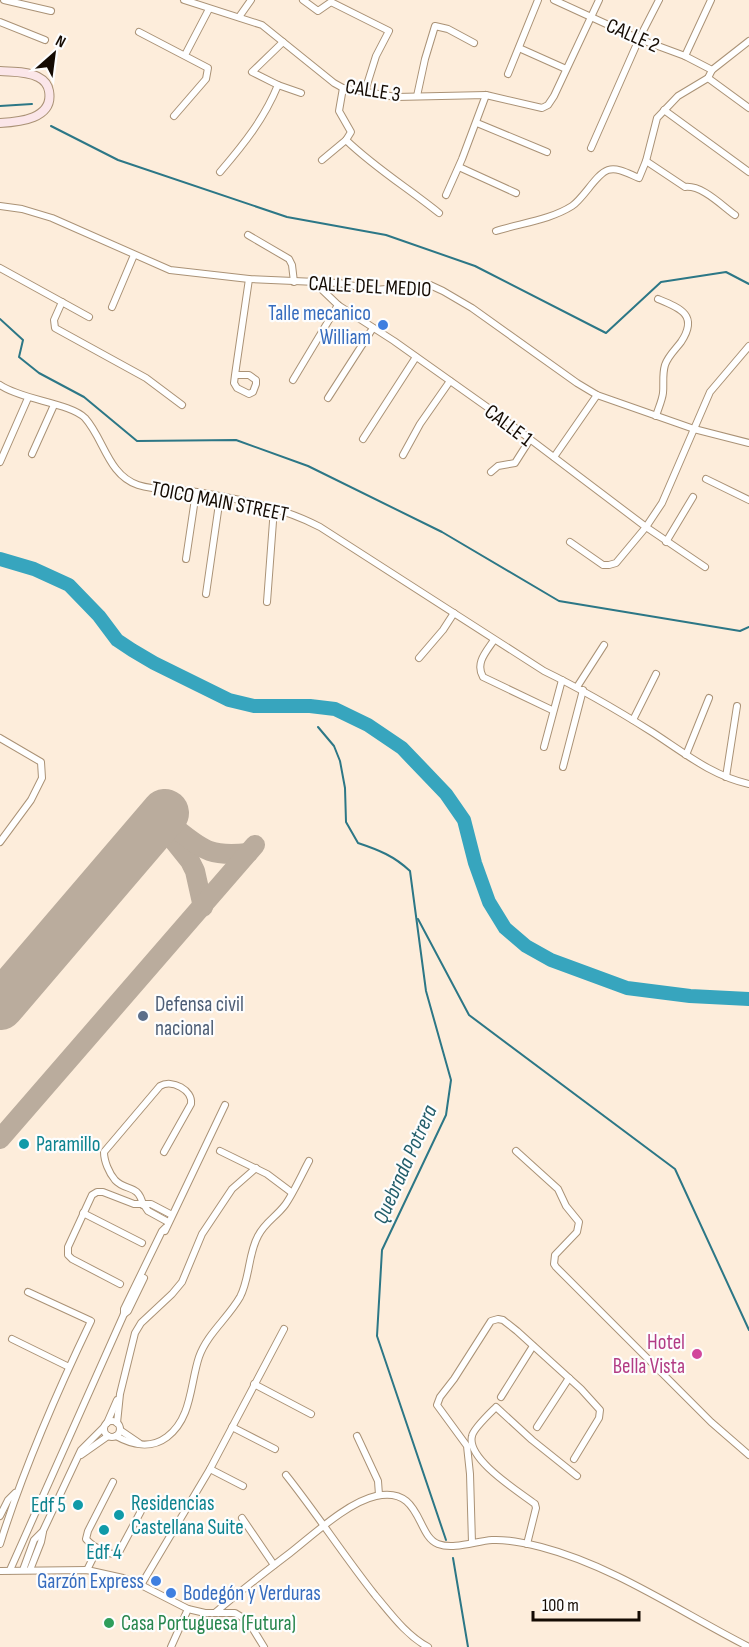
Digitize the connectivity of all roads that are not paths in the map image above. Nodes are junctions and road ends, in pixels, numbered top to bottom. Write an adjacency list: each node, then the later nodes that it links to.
1 (2, 0): 11 (street)
2 (184, 0): 10 (street, CALLE 3)
3 (251, 0): 13 (street)
4 (303, 0): 31 (street)
5 (538, 0): 21 (street)
6 (554, 0): 12 (street, CALLE 2)
7 (598, 0): 12 (street)
8 (659, 0): 16 (street)
9 (711, 0): 23 (street)
10 (209, 9): 13 (street, CALLE 3); 22 (street)
11 (51, 11)
12 (592, 16): 16 (street, CALLE 2); 24 (street)
13 (239, 17): 19 (street, CALLE 3)
14 (0, 22): 17 (street)
15 (139, 32): 22 (street)
16 (639, 39): 23 (street, CALLE 2); 41 (street)
17 (45, 40)
18 (749, 41): 25 (street)
19 (283, 42): 29 (street); 30 (street, CALLE 3)
20 (474, 43): 34 (street)
21 (519, 48): 24 (street); 27 (street)
22 (185, 55): 37 (street)
23 (685, 56): 25 (street, CALLE 2)
24 (566, 69): 33 (street, CALLE 3)
25 (712, 70): 28 (street)
26 (0, 71): 38 (main road)
27 (508, 74)
28 (708, 78): 35 (street); 36 (street)
29 (278, 85): 32 (street); 46 (street)
30 (343, 88): 31 (street, CALLE 3); 40 (street)
31 (365, 91): 34 (street, CALLE 3)
32 (301, 93)
33 (486, 95): 34 (street, CALLE 3); 39 (street)
34 (417, 96)
35 (749, 108)
36 (664, 110): 44 (street); 47 (street)
37 (174, 116)
38 (0, 123)
39 (477, 123): 42 (street); 45 (street)
40 (346, 140): 43 (street); 51 (street)
41 (591, 148)
42 (547, 152)
43 (322, 160)
44 (646, 161): 52 (street); 53 (street)
45 (459, 167): 48 (street); 49 (street)
46 (220, 171)
47 (749, 172)
48 (516, 193)
49 (446, 195)
50 (0, 206): 55 (street, CALLE DEL MEDIO)
51 (440, 213)
52 (735, 215)
53 (496, 231)
54 (248, 235): 58 (street)
55 (134, 255): 57 (street, CALLE DEL MEDIO); 63 (street)
56 (0, 268): 61 (street)
57 (249, 279): 58 (street, CALLE DEL MEDIO); 68 (street)
58 (294, 282): 59 (street, CALLE DEL MEDIO)
59 (314, 282): 62 (street, CALLE 1); 72 (street, CALLE DEL MEDIO)
60 (658, 299): 77 (street)
61 (62, 302): 64 (street); 76 (street)
62 (338, 305): 65 (street, CALLE 1); 69 (street)
63 (112, 307)
64 (89, 317)
65 (373, 328): 67 (street, CALLE 1); 74 (street)
66 (749, 346): 78 (street)
67 (416, 357): 70 (street, CALLE 1); 79 (street)
68 (235, 375)
69 (293, 380)
70 (450, 381): 80 (street, CALLE 1); 83 (street)
71 (0, 385): 73 (street, TOICO MAIN STREET)
72 (597, 395): 77 (street, CALLE DEL MEDIO); 84 (street)
73 (28, 398): 75 (street, TOICO MAIN STREET); 85 (street)
74 (328, 398)
75 (54, 405): 82 (street); 88 (street, TOICO MAIN STREET)
76 (182, 405)
77 (656, 416): 78 (street, CALLE DEL MEDIO)
78 (694, 429): 81 (street, CALLE DEL MEDIO); 93 (street)
79 (363, 439)
80 (529, 441): 84 (street, CALLE 1); 86 (street)
81 (749, 443)
82 (32, 454)
83 (403, 454)
84 (554, 457): 93 (street, CALLE 1)
85 (0, 462)
86 (491, 472)
87 (706, 479): 91 (street)
88 (196, 492): 89 (street, TOICO MAIN STREET); 96 (street)
89 (220, 497): 92 (street, TOICO MAIN STREET); 98 (street)
90 (693, 497): 95 (street)
91 (749, 500)
92 (274, 508): 99 (street); 100 (street, TOICO MAIN STREET)
93 (646, 527): 94 (street); 95 (street, CALLE 1)
94 (570, 542)
95 (666, 542): 97 (street, CALLE 1)
96 (186, 559)
97 (705, 567)
98 (206, 594)
99 (267, 602)
100 (454, 614): 101 (street, TOICO MAIN STREET); 103 (street)
101 (494, 640): 105 (street, TOICO MAIN STREET); 109 (street)
102 (604, 645): 106 (street)
103 (419, 658)
104 (656, 674): 110 (street)
105 (562, 680): 106 (street, TOICO MAIN STREET); 109 (street)
106 (580, 689): 110 (street, TOICO MAIN STREET); 114 (street)
107 (709, 698): 113 (street)
108 (737, 706): 115 (street)
109 (552, 710): 112 (street)
110 (633, 720): 113 (street, TOICO MAIN STREET)
111 (0, 738): 117 (street)
112 (544, 747)
113 (686, 754): 115 (street, TOICO MAIN STREET)
114 (562, 767)
115 (726, 777): 116 (street, TOICO MAIN STREET)
116 (749, 784)
117 (0, 842)
118 (225, 1105): 127 (street)
119 (220, 1151): 123 (street)
120 (516, 1151): 147 (street)
121 (164, 1152): 125 (street)
122 (309, 1161): 124 (street)
123 (256, 1168): 124 (street); 137 (street)
124 (291, 1192): 144 (street)
125 (143, 1205): 126 (street); 127 (street)
126 (83, 1213): 128 (street); 129 (street)
127 (169, 1222): 168 (street)
128 (142, 1243)
129 (120, 1284)
130 (28, 1292): 134 (street)
131 (284, 1329): 136 (street)
132 (12, 1339): 134 (street)
133 (533, 1346): 135 (street); 138 (street); 162 (street)
134 (69, 1367): 155 (street)
135 (569, 1378): 143 (street); 149 (street)
136 (254, 1384): 139 (street); 142 (street)
137 (120, 1394): 140 (street); 141 (street)
138 (501, 1397)
139 (311, 1414)
140 (117, 1423): 141 (street); 144 (street)
141 (105, 1425): 144 (street); 148 (street)
142 (232, 1427): 146 (street); 150 (street)
143 (537, 1427)
144 (114, 1434): 148 (street)
145 (357, 1436): 156 (street)
146 (275, 1449)
147 (749, 1455)
148 (78, 1457): 169 (street)
149 (574, 1459)
150 (210, 1469): 154 (street); 171 (street)
151 (286, 1475): 161 (street)
152 (577, 1476): 164 (street)
153 (113, 1482): 165 (street)
154 (243, 1486)
155 (16, 1492): 158 (street); 160 (street)
156 (379, 1495): 161 (street); 162 (street)
157 (141, 1511): 165 (street)
158 (0, 1515)
159 (242, 1518): 166 (street)
160 (3, 1526): 163 (street)
161 (323, 1526): 166 (street); 177 (street)
162 (472, 1543): 164 (street)
163 (0, 1544)
164 (527, 1544): 174 (street)
165 (98, 1548): 167 (street)
166 (274, 1565): 173 (street)
167 (87, 1569): 169 (street); 171 (street)
168 (10, 1570): 169 (street); 170 (street)
169 (26, 1570)
170 (0, 1571)
171 (141, 1585): 172 (street)
172 (188, 1610): 173 (street); 175 (street)
173 (216, 1612): 176 (street)
174 (744, 1646)
175 (171, 1647)
176 (264, 1647)
177 (428, 1647)

